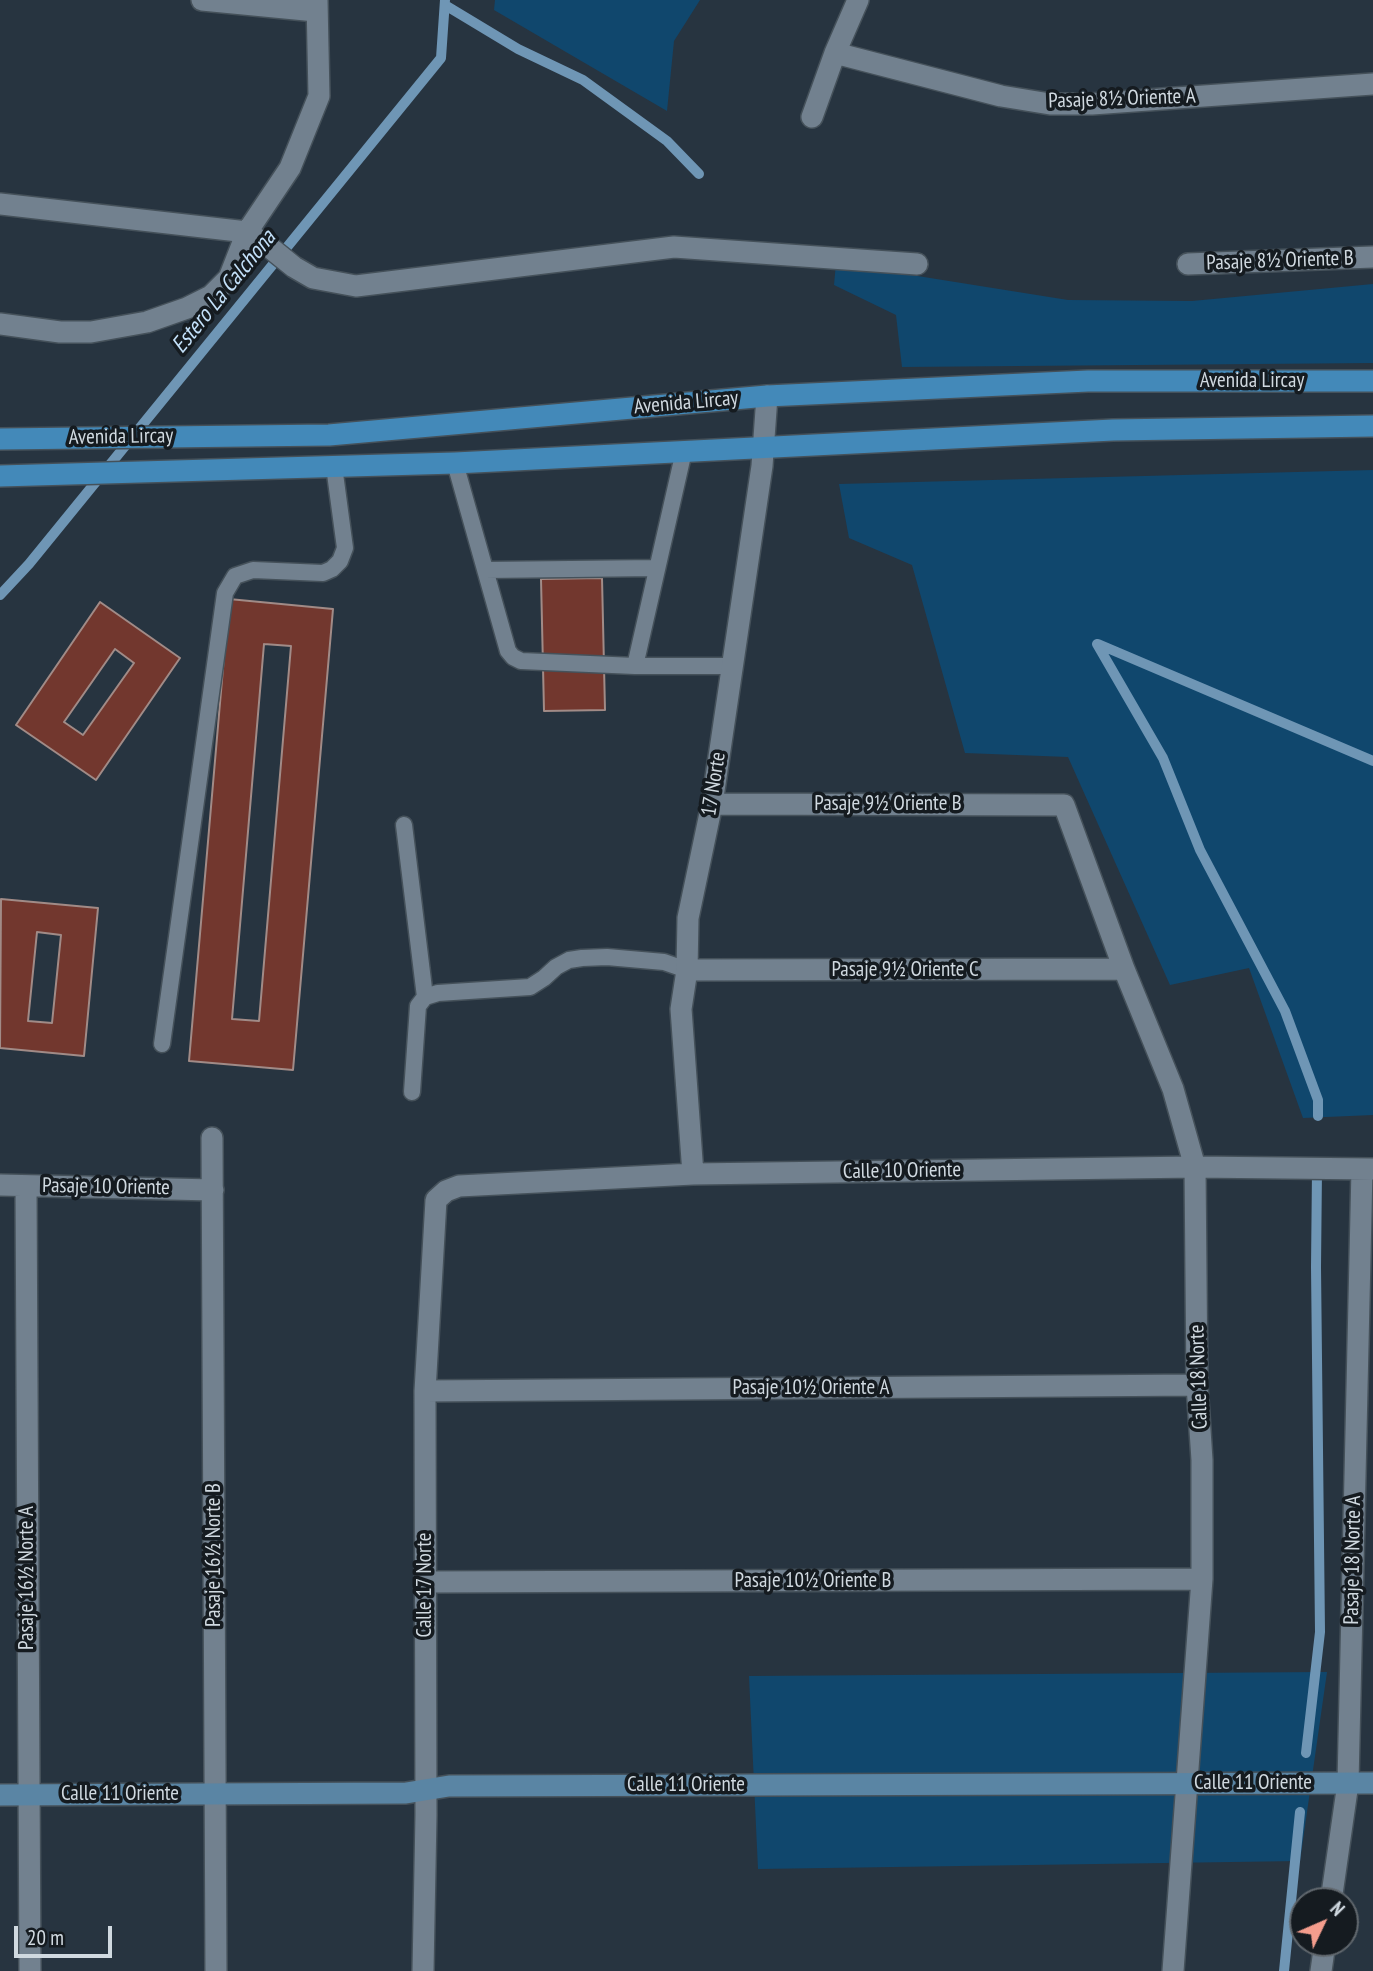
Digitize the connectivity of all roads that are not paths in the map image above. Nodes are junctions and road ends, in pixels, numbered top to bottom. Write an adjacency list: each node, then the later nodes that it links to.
1 (202, 0): 3 (street)
2 (858, 0): 4 (street)
3 (316, 5): 8 (street)
4 (835, 53): 5 (street, Pasaje 8½ Oriente A); 6 (street)
5 (1373, 84)
6 (812, 117)
7 (0, 204): 8 (street)
8 (247, 232): 10 (street); 12 (street)
9 (1373, 257): 11 (street, Pasaje 8½ Oriente B)
10 (918, 264)
11 (1188, 264)
12 (0, 324)
13 (1373, 381): 14 (main road, Avenida Lircay)
14 (767, 396): 16 (main road, Avenida Lircay); 17 (street, 17 Norte)
15 (1373, 426): 17 (main road, Avenida Lircay)
16 (0, 439)
17 (764, 449): 18 (main road, Avenida Lircay); 25 (street, 17 Norte)
18 (684, 451): 19 (main road, Avenida Lircay); 22 (lane)
19 (455, 463): 20 (main road, Avenida Lircay); 23 (lane)
20 (334, 466): 21 (main road, Avenida Lircay); 32 (lane)
21 (0, 476)
22 (656, 568): 23 (lane); 24 (lane)
23 (485, 570): 24 (lane)
24 (635, 666): 25 (lane)
25 (731, 666): 26 (street, 17 Norte)
26 (712, 804): 27 (street, Pasaje 9½ Oriente B); 30 (street, 17 Norte)
27 (1064, 805): 29 (street, Calle 18 Norte)
28 (404, 825): 31 (lane)
29 (1124, 969): 30 (street, Pasaje 9½ Oriente C); 35 (street, Calle 18 Norte)
30 (687, 970): 31 (lane); 37 (street, 17 Norte)
31 (425, 997): 33 (lane)
32 (162, 1044)
33 (412, 1093)
34 (212, 1138): 40 (street, Pasaje 16½ Norte B)
35 (1195, 1167): 36 (street, Calle 10 Oriente); 37 (street, Calle 10 Oriente); 42 (street, Calle 18 Norte)
36 (1367, 1169): 47 (street, Pasaje 18 Norte A)
37 (693, 1174): 41 (street, Calle 10 Oriente)
38 (0, 1185): 39 (street, Pasaje 10 Oriente)
39 (26, 1186): 40 (street, Pasaje 10 Oriente); 52 (street, Pasaje 16½ Norte A)
40 (213, 1190): 50 (street, Pasaje 16½ Norte B)
41 (436, 1200): 43 (street, Calle 17 Norte)
42 (1198, 1385): 43 (street, Pasaje 10½ Oriente A); 44 (street, Calle 18 Norte)
43 (425, 1391): 45 (street, Calle 17 Norte)
44 (1202, 1579): 45 (street, Pasaje 10½ Oriente B); 46 (street, Calle 18 Norte)
45 (425, 1582): 49 (street, Calle 17 Norte)
46 (1186, 1783): 47 (main road, Calle 11 Oriente); 49 (main road, Calle 11 Oriente); 57 (street, Calle 18 Norte)
47 (1348, 1783): 48 (main road, Calle 11 Oriente); 53 (street, Pasaje 18 Norte A)
48 (1373, 1783)
49 (425, 1790): 50 (main road, Calle 11 Oriente); 56 (street, Calle 17 Norte)
50 (215, 1794): 52 (main road, Calle 11 Oriente); 55 (street, Pasaje 16½ Norte B)
51 (0, 1795): 52 (main road, Calle 11 Oriente)
52 (28, 1795): 54 (street, Pasaje 16½ Norte A)
53 (1333, 1887)
54 (30, 1971)
55 (216, 1971)
56 (423, 1971)
57 (1173, 1971)

